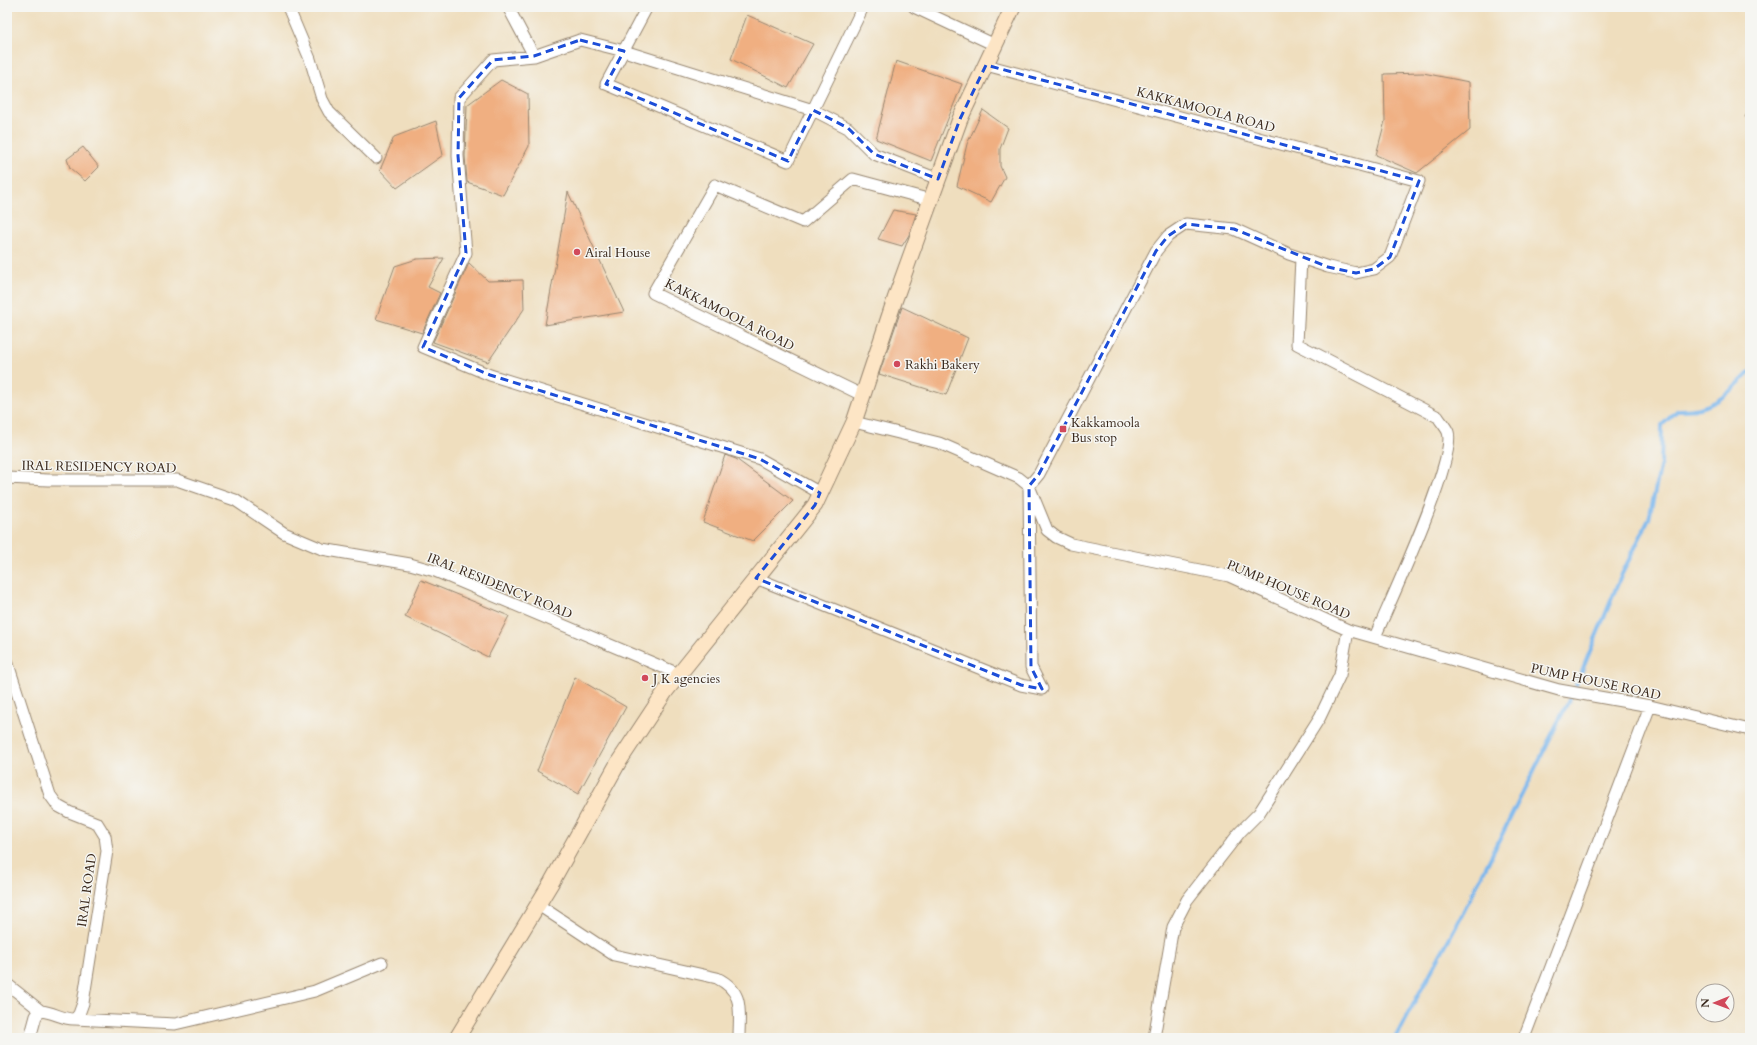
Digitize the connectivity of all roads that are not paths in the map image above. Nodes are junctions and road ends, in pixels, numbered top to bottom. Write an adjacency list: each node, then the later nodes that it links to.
1 (288, 7): 12 (street)
2 (508, 7): 9 (street)
3 (648, 7): 8 (street)
4 (862, 7): 11 (street)
5 (914, 7): 7 (street)
6 (1013, 7): 7 (main road)
7 (995, 46): 10 (main road)
8 (624, 51): 9 (street); 11 (street); 11 (street)
9 (534, 56): 20 (street)
10 (986, 65): 13 (main road); 15 (street, KAKKAMOOLA ROAD)
11 (813, 110): 13 (street)
12 (376, 158)
13 (938, 180): 14 (main road)
14 (931, 200): 16 (main road); 16 (street, KAKKAMOOLA ROAD)
15 (1301, 258): 19 (street); 23 (street)
16 (862, 395): 17 (main road)
17 (854, 422): 19 (street); 20 (main road)
18 (7, 478): 25 (street, IRAL RESIDENCY ROAD)
19 (1029, 486): 21 (street); 22 (street, PUMP HOUSE ROAD)
20 (820, 493): 21 (main road)
21 (756, 578): 25 (main road)
22 (1348, 630): 23 (street, PUMP HOUSE ROAD); 36 (street)
23 (1375, 637): 26 (street, PUMP HOUSE ROAD)
24 (7, 661): 32 (street, IRAL ROAD)
25 (679, 674): 28 (main road)
26 (1650, 706): 27 (street, PUMP HOUSE ROAD); 37 (street)
27 (1749, 726)
28 (538, 904): 34 (main road); 35 (street)
29 (382, 964): 32 (street)
30 (7, 984): 31 (street)
31 (41, 1011): 32 (street); 33 (street)
32 (75, 1019)
33 (30, 1038)
34 (457, 1038)
35 (739, 1038)
36 (1154, 1038)
37 (1524, 1038)

